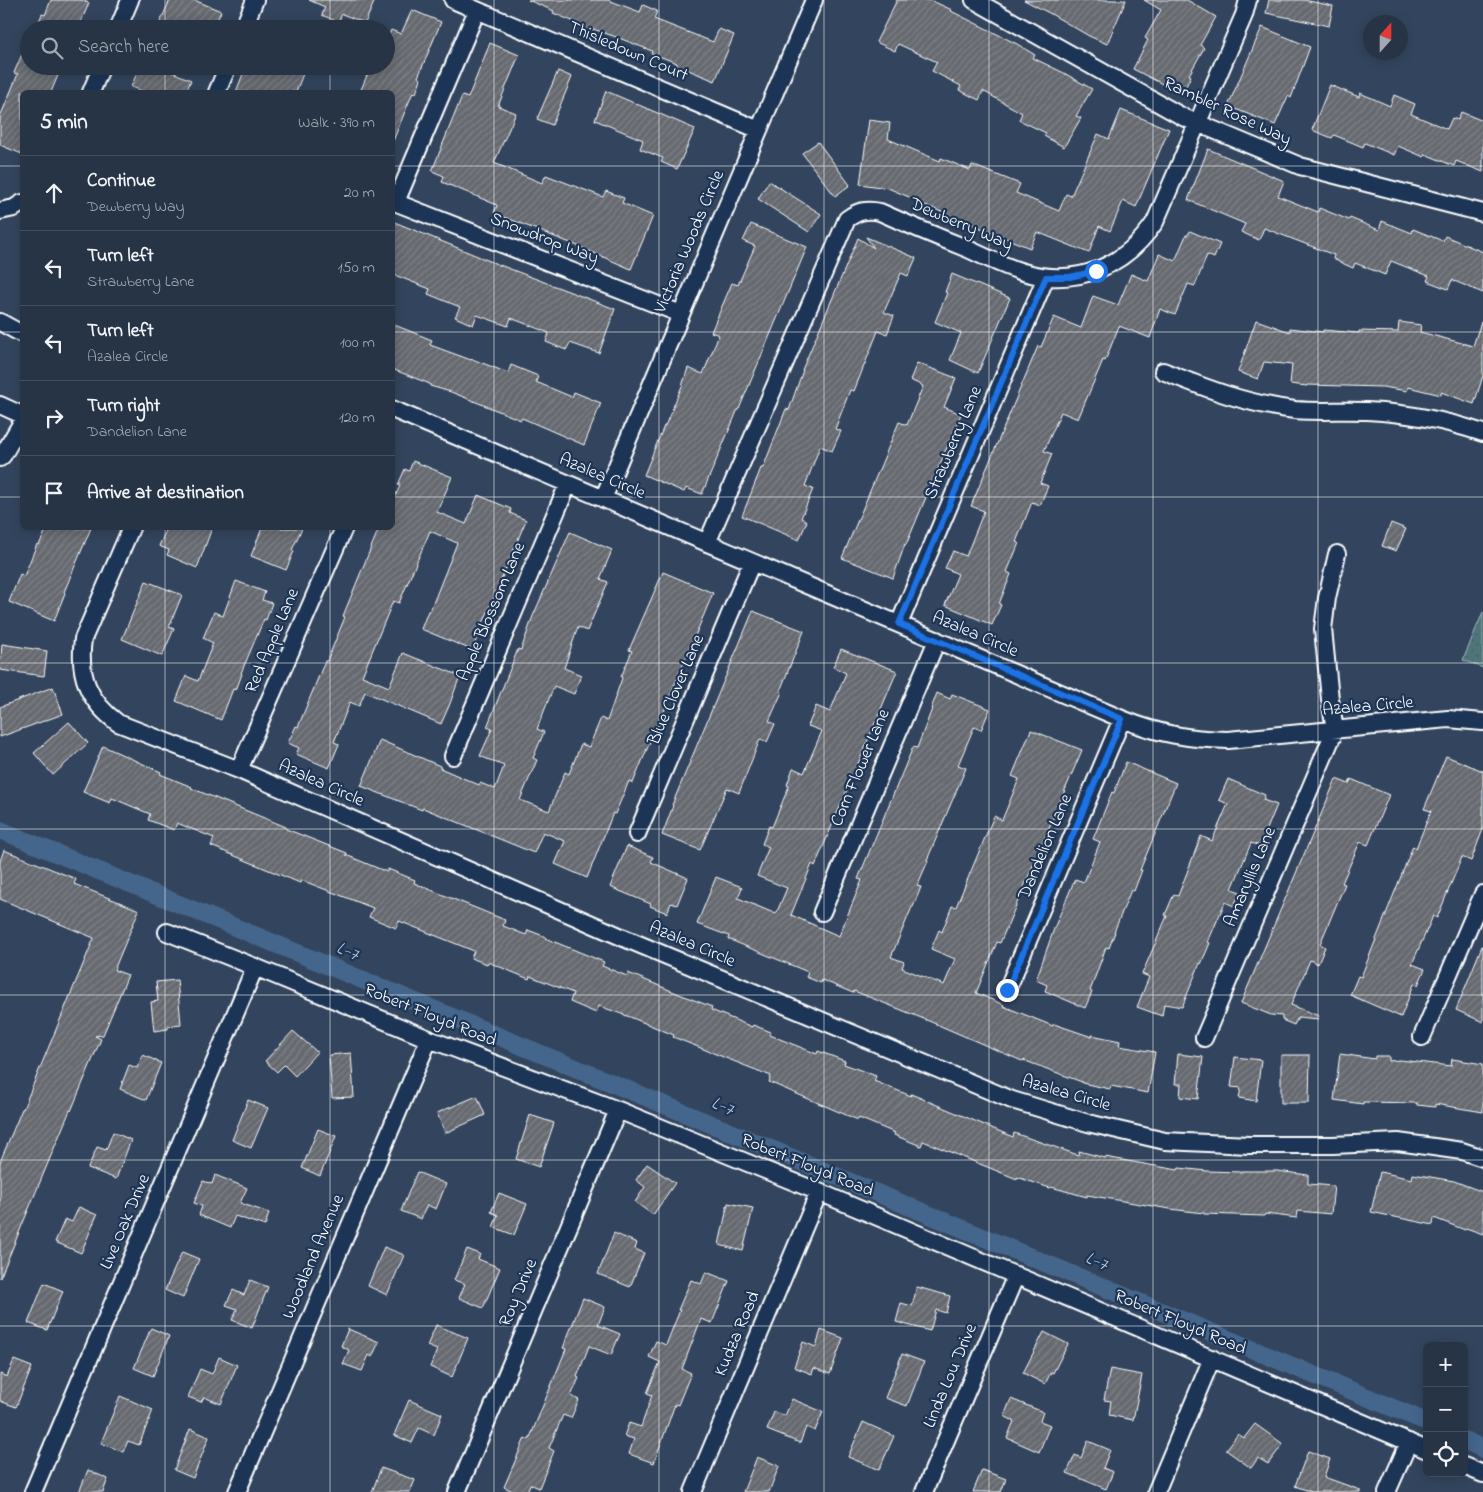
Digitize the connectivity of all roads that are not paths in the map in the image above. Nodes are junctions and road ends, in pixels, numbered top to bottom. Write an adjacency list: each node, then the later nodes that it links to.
1 (130, 0): 8 (street)
2 (255, 0): 9 (street)
3 (453, 0): 7 (street, Thisledown Court)
4 (814, 0): 15 (street, Victoria Woods Circle)
5 (974, 0): 14 (street, Rambler Rose Way)
6 (1248, 0): 14 (street, Dewberry Way)
7 (477, 10): 15 (street, Thisledown Court); 16 (street)
8 (122, 20)
9 (247, 20)
10 (98, 75): 12 (street)
11 (224, 75): 13 (street)
12 (91, 90)
13 (218, 90)
14 (1198, 123): 20 (street, Rambler Rose Way); 21 (street, Dewberry Way)
15 (759, 130): 22 (street, Victoria Woods Circle)
16 (395, 199)
17 (395, 201): 22 (street, Snowdrop Way)
18 (20, 204): 19 (street)
19 (0, 211)
20 (1483, 213)
21 (1046, 277): 36 (street, Dewberry Way); 39 (street, Strawberry Lane)
22 (681, 314): 33 (street, Victoria Woods Circle)
23 (0, 322): 24 (street)
24 (20, 333)
25 (1163, 371): 30 (street)
26 (0, 405): 28 (street)
27 (395, 413): 32 (street, Azalea Circle)
28 (20, 414)
29 (20, 425): 31 (street)
30 (1483, 433)
31 (0, 458)
32 (568, 484): 33 (street, Azalea Circle); 44 (street, Apple Blossom Lane)
33 (602, 499): 36 (street, Azalea Circle)
34 (130, 530): 45 (street, Azalea Circle)
35 (343, 530): 45 (street, Red Apple Lane)
36 (707, 543): 38 (street, Azalea Circle)
37 (1337, 554): 43 (street)
38 (752, 562): 39 (street, Azalea Circle); 46 (street, Blue Clover Lane)
39 (899, 624): 40 (street, Azalea Circle)
40 (937, 640): 41 (street, Azalea Circle); 48 (street, Corn Flower Lane)
41 (1122, 719): 43 (street, Azalea Circle); 51 (street, Dandelion Lane)
42 (1483, 722): 43 (street, Azalea Circle)
43 (1335, 730): 53 (street, Amaryllis Lane)
44 (453, 756)
45 (239, 770): 56 (street, Azalea Circle)
46 (638, 834)
47 (1483, 894): 52 (street)
48 (822, 912)
49 (167, 932): 50 (street, Robert Floyd Road)
50 (256, 967): 54 (street, Robert Floyd Road); 64 (street, Live Oak Drive)
51 (1007, 990)
52 (1422, 1037)
53 (1204, 1038)
54 (429, 1039): 55 (street, Robert Floyd Road); 65 (street, Woodland Avenue)
55 (618, 1110): 57 (street, Robert Floyd Road); 66 (street, Roy Drive)
56 (1483, 1158)
57 (819, 1192): 58 (street, Robert Floyd Road); 67 (street, Kudza Road)
58 (1016, 1275): 59 (street, Robert Floyd Road); 68 (street, Linda Lou Drive)
59 (1212, 1358): 60 (street, Robert Floyd Road); 69 (street)
60 (1408, 1442): 61 (street, Robert Floyd Road); 70 (street)
61 (1423, 1448)
62 (1468, 1468): 63 (street)
63 (1483, 1474)
64 (33, 1492)
65 (237, 1492)
66 (457, 1492)
67 (693, 1492)
68 (924, 1492)
69 (1156, 1492)
70 (1387, 1492)

